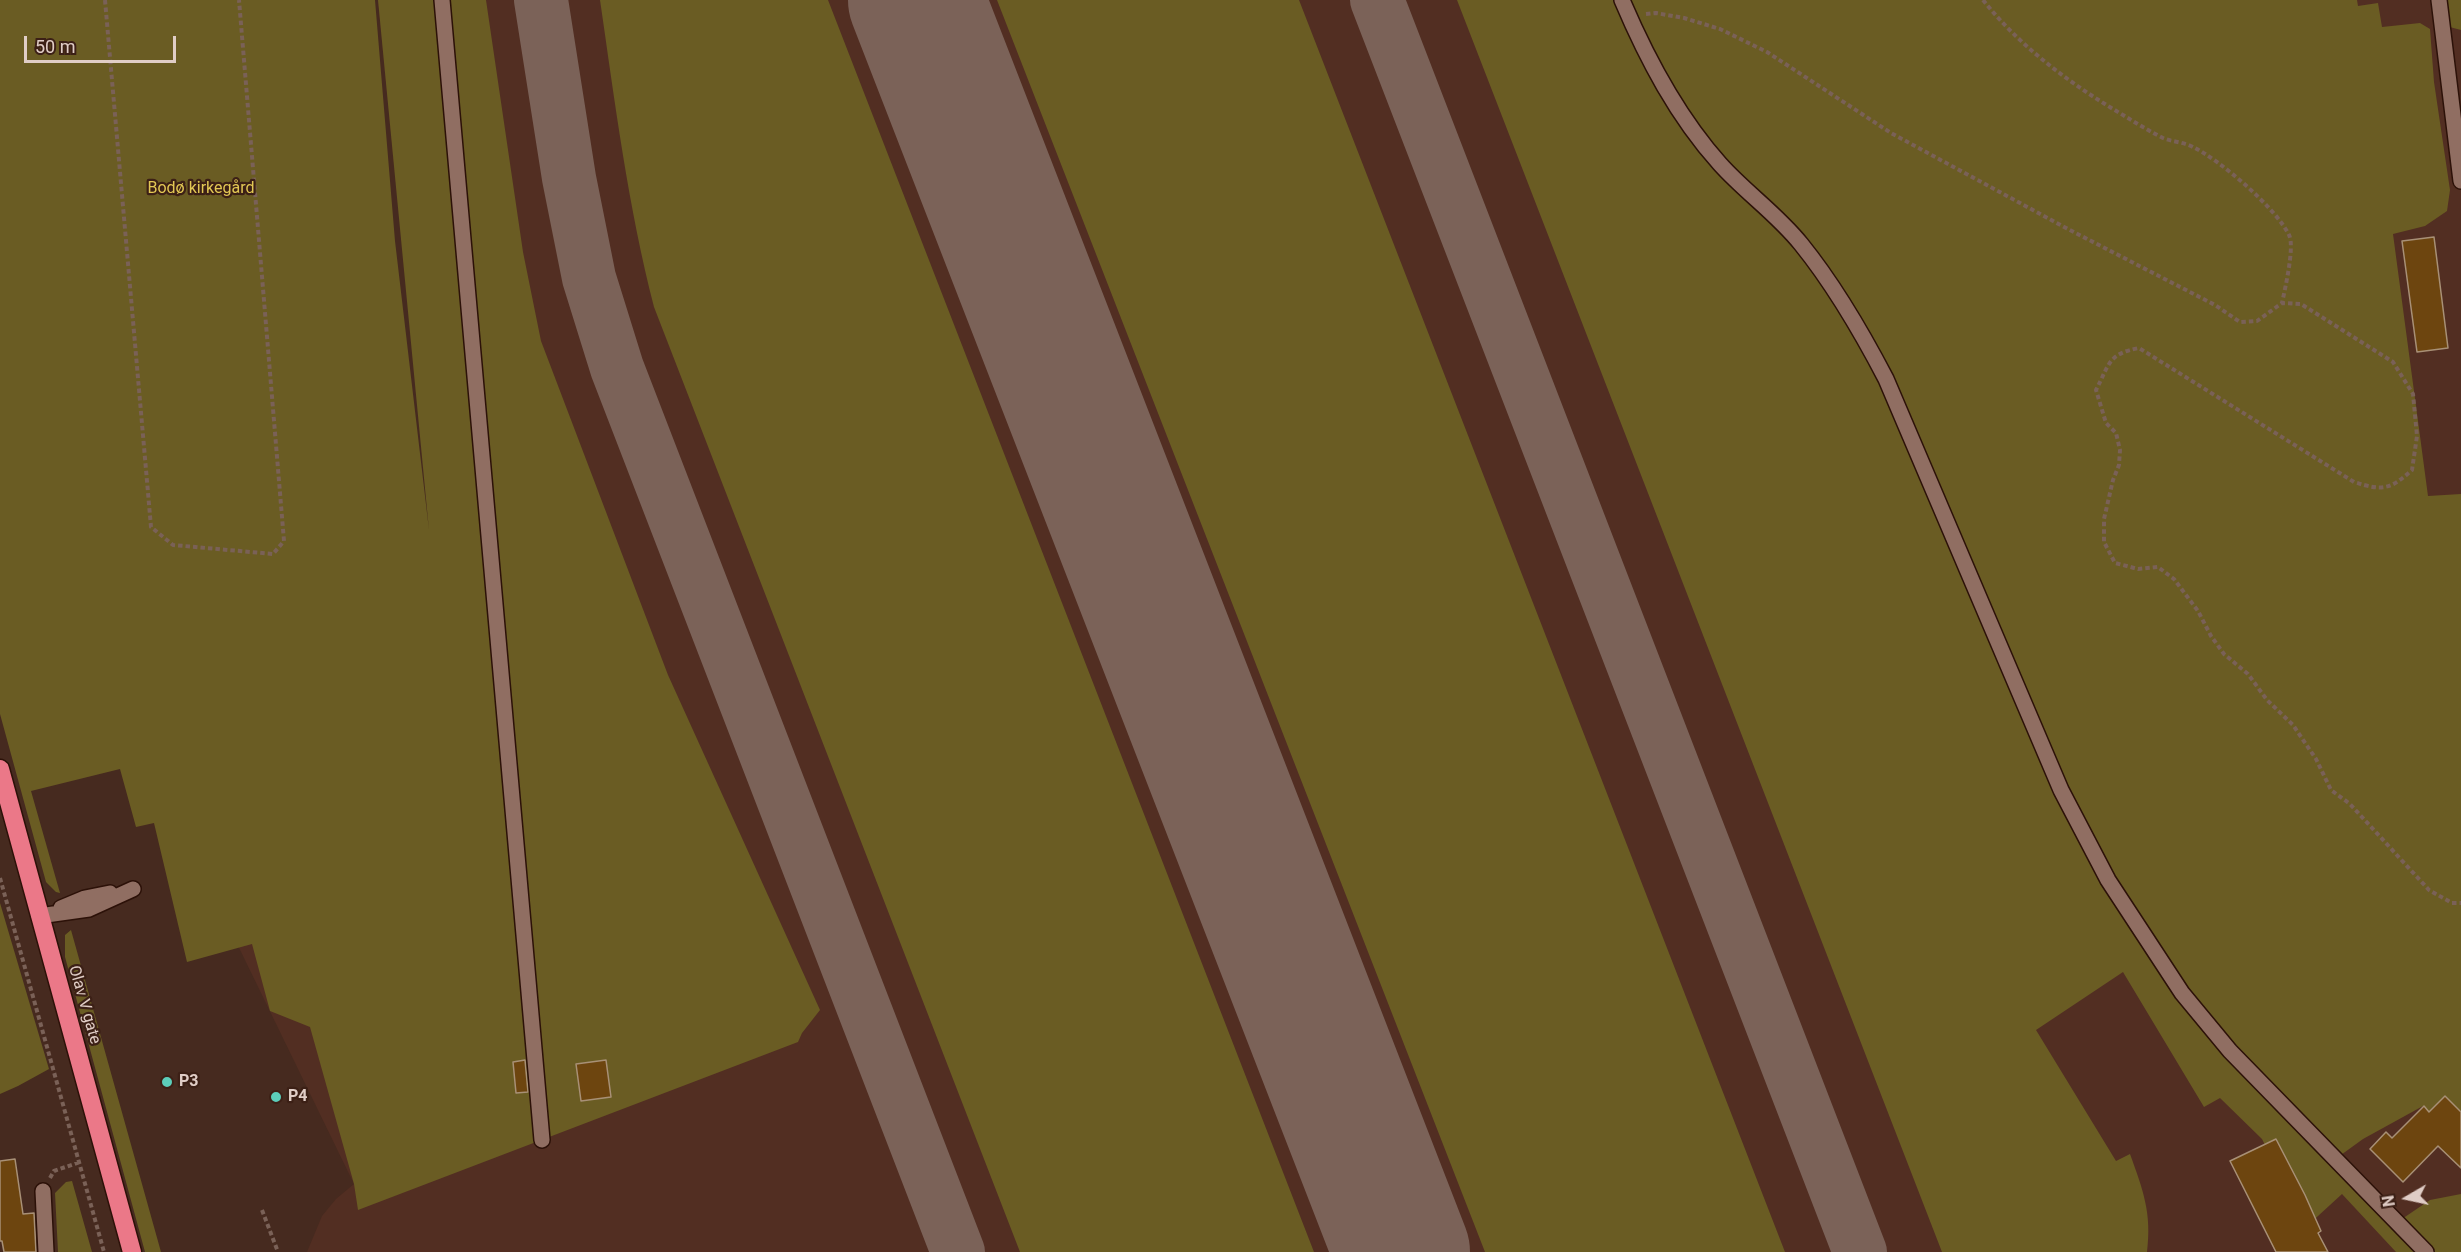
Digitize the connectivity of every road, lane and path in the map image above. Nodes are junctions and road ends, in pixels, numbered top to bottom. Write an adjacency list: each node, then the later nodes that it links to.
1 (105, 0): 2 (path)
2 (239, 0)
3 (442, 0): 14 (street)
4 (1622, 0): 7 (street)
5 (1983, 0): 9 (path)
6 (2439, 0): 8 (street)
7 (1629, 16): 9 (path); 22 (street)
8 (2461, 181)
9 (2282, 303): 12 (path)
10 (0, 769): 13 (highway, Olav V gate)
11 (0, 878): 15 (path)
12 (2461, 903)
13 (39, 916): 13 (street); 20 (highway, Olav V gate)
14 (543, 1140)
15 (80, 1162): 16 (path); 19 (path)
16 (43, 1191): 18 (street)
17 (262, 1210): 21 (path)
18 (46, 1252)
19 (104, 1252)
20 (132, 1252)
21 (278, 1252)
22 (2426, 1252)

